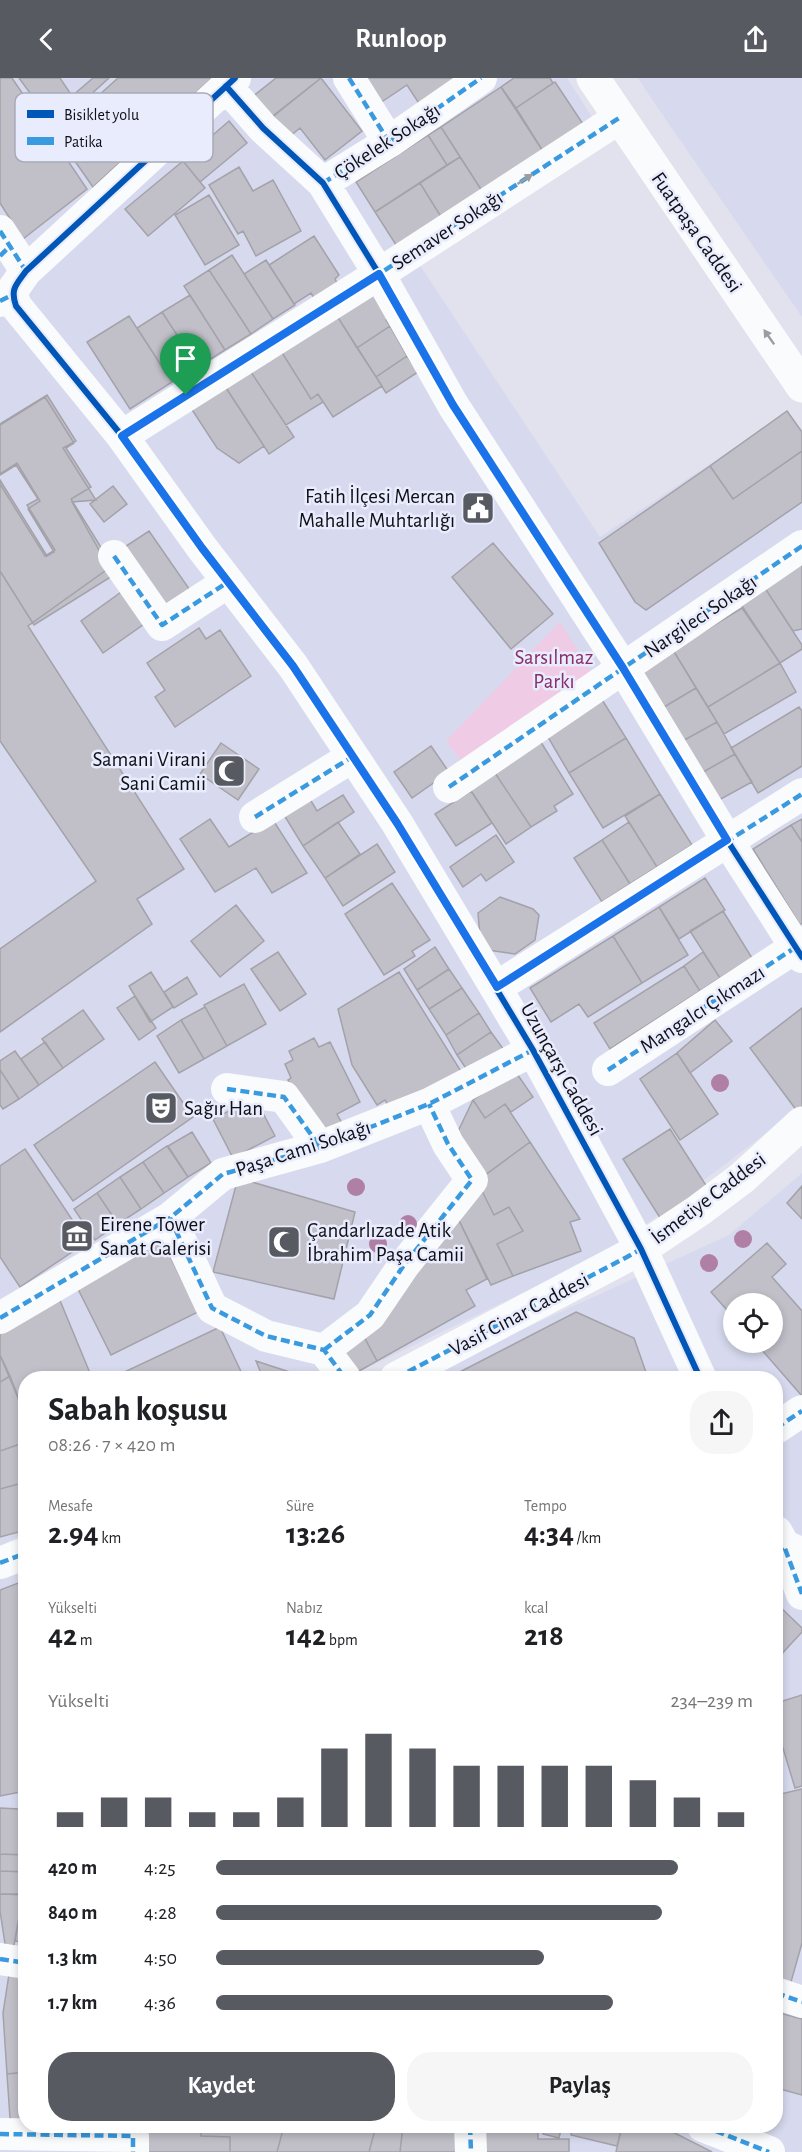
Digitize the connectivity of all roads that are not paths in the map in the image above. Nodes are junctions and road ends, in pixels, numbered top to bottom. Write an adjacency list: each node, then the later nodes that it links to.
1 (349, 78): 7 (street)
2 (481, 78): 7 (street, Çökelek Sokağı)
3 (592, 78): 6 (main road, Fuatpaşa Caddesi)
4 (230, 82): 5 (street); 9 (street)
5 (213, 96)
6 (618, 118): 11 (street, Semaver Sokağı, one-way to 6); 12 (main road, Fuatpaşa Caddesi, one-way to 6)
7 (389, 142): 9 (street, Çökelek Sokağı)
8 (134, 162): 10 (street)
9 (323, 183): 11 (street)
10 (8, 267): 13 (street, Uzunçarşı Caddesi)
11 (379, 274): 13 (street, Semaver Sokağı); 17 (street)
12 (802, 386)
13 (122, 436): 16 (street, Uzunçarşı Caddesi)
14 (802, 546): 17 (street, Nargileci Sokağı)
15 (114, 556): 16 (street)
16 (228, 582): 18 (street, Uzunçarşı Caddesi)
17 (623, 668): 19 (street, Nargileci Sokağı); 22 (street)
18 (352, 757): 21 (street); 24 (street, Uzunçarşı Caddesi)
19 (449, 787)
20 (802, 794): 22 (street)
21 (255, 817)
22 (727, 840): 23 (street); 24 (street)
23 (799, 952): 26 (street, Mangalcı Çıkmazı)
24 (497, 987): 25 (street, Uzunçarşı Caddesi)
25 (533, 1050): 28 (street, Paşa Cami Sokağı); 32 (street, Uzunçarşı Caddesi)
26 (608, 1070)
27 (227, 1089): 30 (street)
28 (429, 1104): 30 (street, Paşa Cami Sokağı); 34 (street)
29 (802, 1124): 32 (main road, İsmetiye Caddesi)
30 (320, 1147): 31 (street, Paşa Cami Sokağı)
31 (170, 1218): 33 (street, Paşa Cami Sokağı); 34 (street)
32 (641, 1249): 36 (street, Vasif Cinar Caddesi); 37 (main road, Uzunçarşı Caddesi)
33 (0, 1318)
34 (324, 1350): 35 (street)
35 (340, 1371)
36 (409, 1371)
37 (697, 1371)
38 (802, 1411): 39 (street)
39 (783, 1423)
40 (784, 1546): 43 (street)
41 (18, 1556): 42 (street)
42 (0, 1563)
43 (802, 1594)
44 (0, 1959): 45 (street)
45 (18, 1962)
46 (783, 1995): 47 (street)
47 (802, 2002)
48 (470, 2133): 53 (street)
49 (715, 2133): 51 (street)
50 (0, 2134): 52 (street)
51 (739, 2147): 54 (street)
52 (133, 2152)
53 (471, 2152)
54 (769, 2152)

